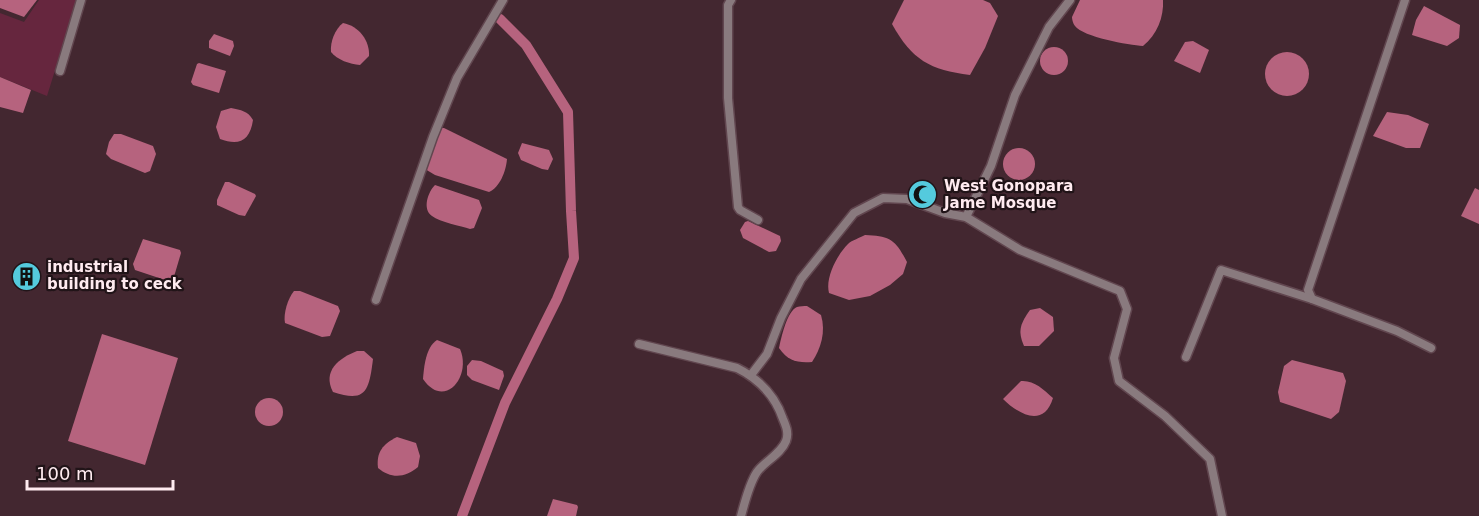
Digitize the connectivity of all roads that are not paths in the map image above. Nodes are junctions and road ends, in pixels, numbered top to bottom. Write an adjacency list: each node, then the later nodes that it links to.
1 (81, 0): 6 (street)
2 (502, 0): 10 (street)
3 (731, 0): 8 (street)
4 (1070, 0): 7 (street)
5 (1405, 0): 9 (street)
6 (60, 71)
7 (966, 217): 14 (street); 16 (street)
8 (758, 220)
9 (1312, 299): 12 (street); 13 (street)
10 (376, 300)
11 (639, 345): 14 (street)
12 (1431, 348)
13 (1186, 357)
14 (751, 375): 15 (street)
15 (741, 516)
16 (1222, 516)

